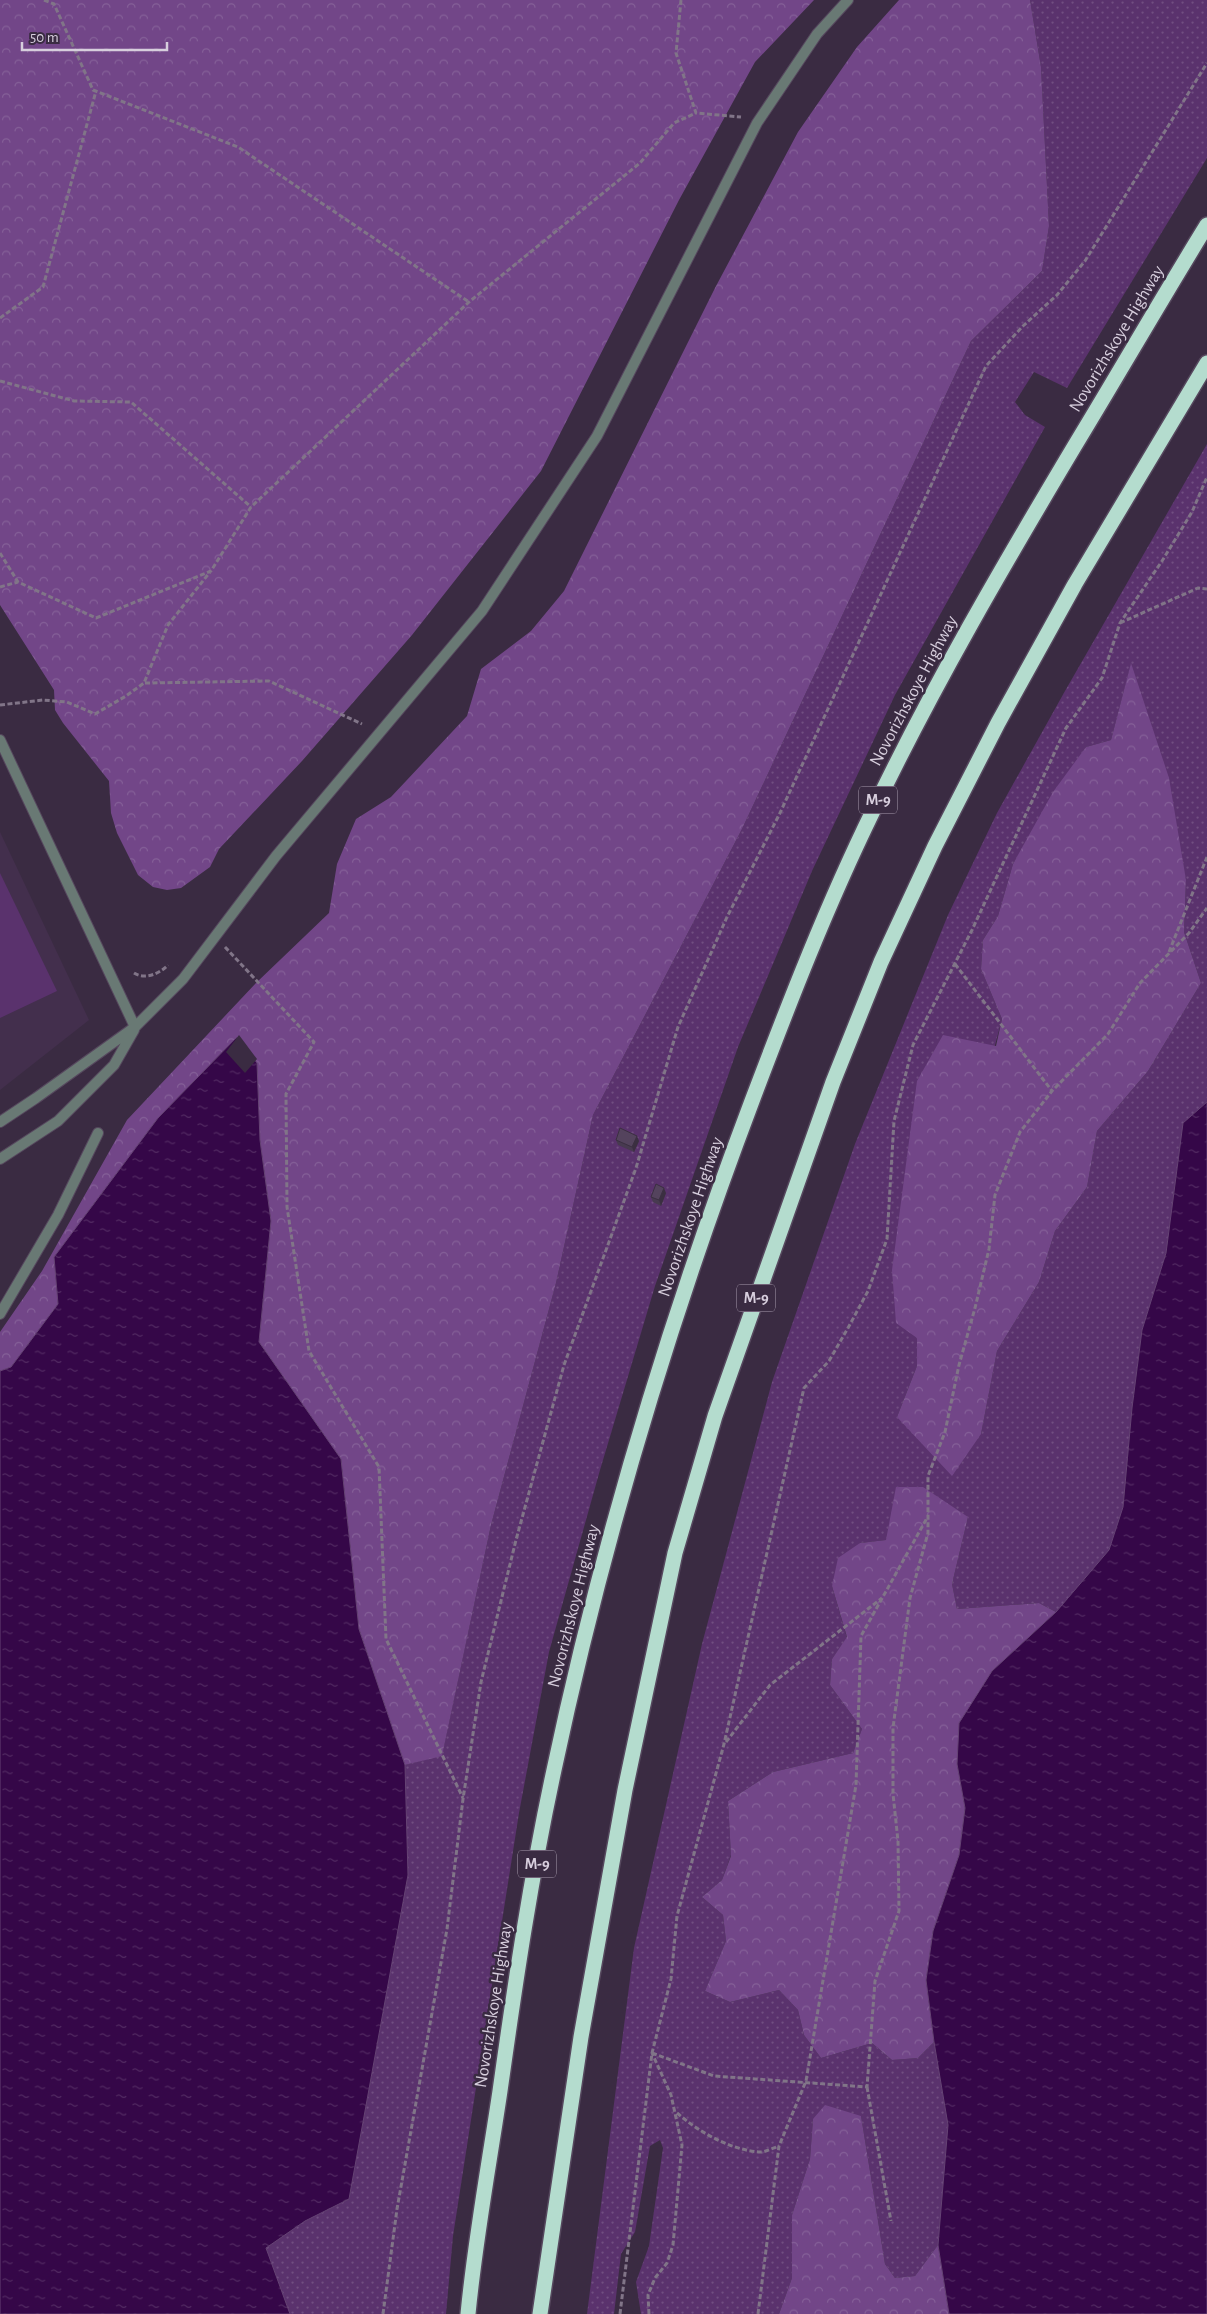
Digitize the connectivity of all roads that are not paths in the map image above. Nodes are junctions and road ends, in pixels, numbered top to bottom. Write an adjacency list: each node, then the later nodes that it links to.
1 (848, 0): 5 (street)
2 (1207, 224): 10 (highway, Novorizhskoye Highway / М-9)
3 (1207, 363): 11 (highway, М-9)
4 (0, 740): 5 (street)
5 (135, 1027): 6 (street); 8 (street)
6 (0, 1122)
7 (98, 1133): 9 (street)
8 (0, 1159)
9 (0, 1314)
10 (468, 2314)
11 (540, 2314)

